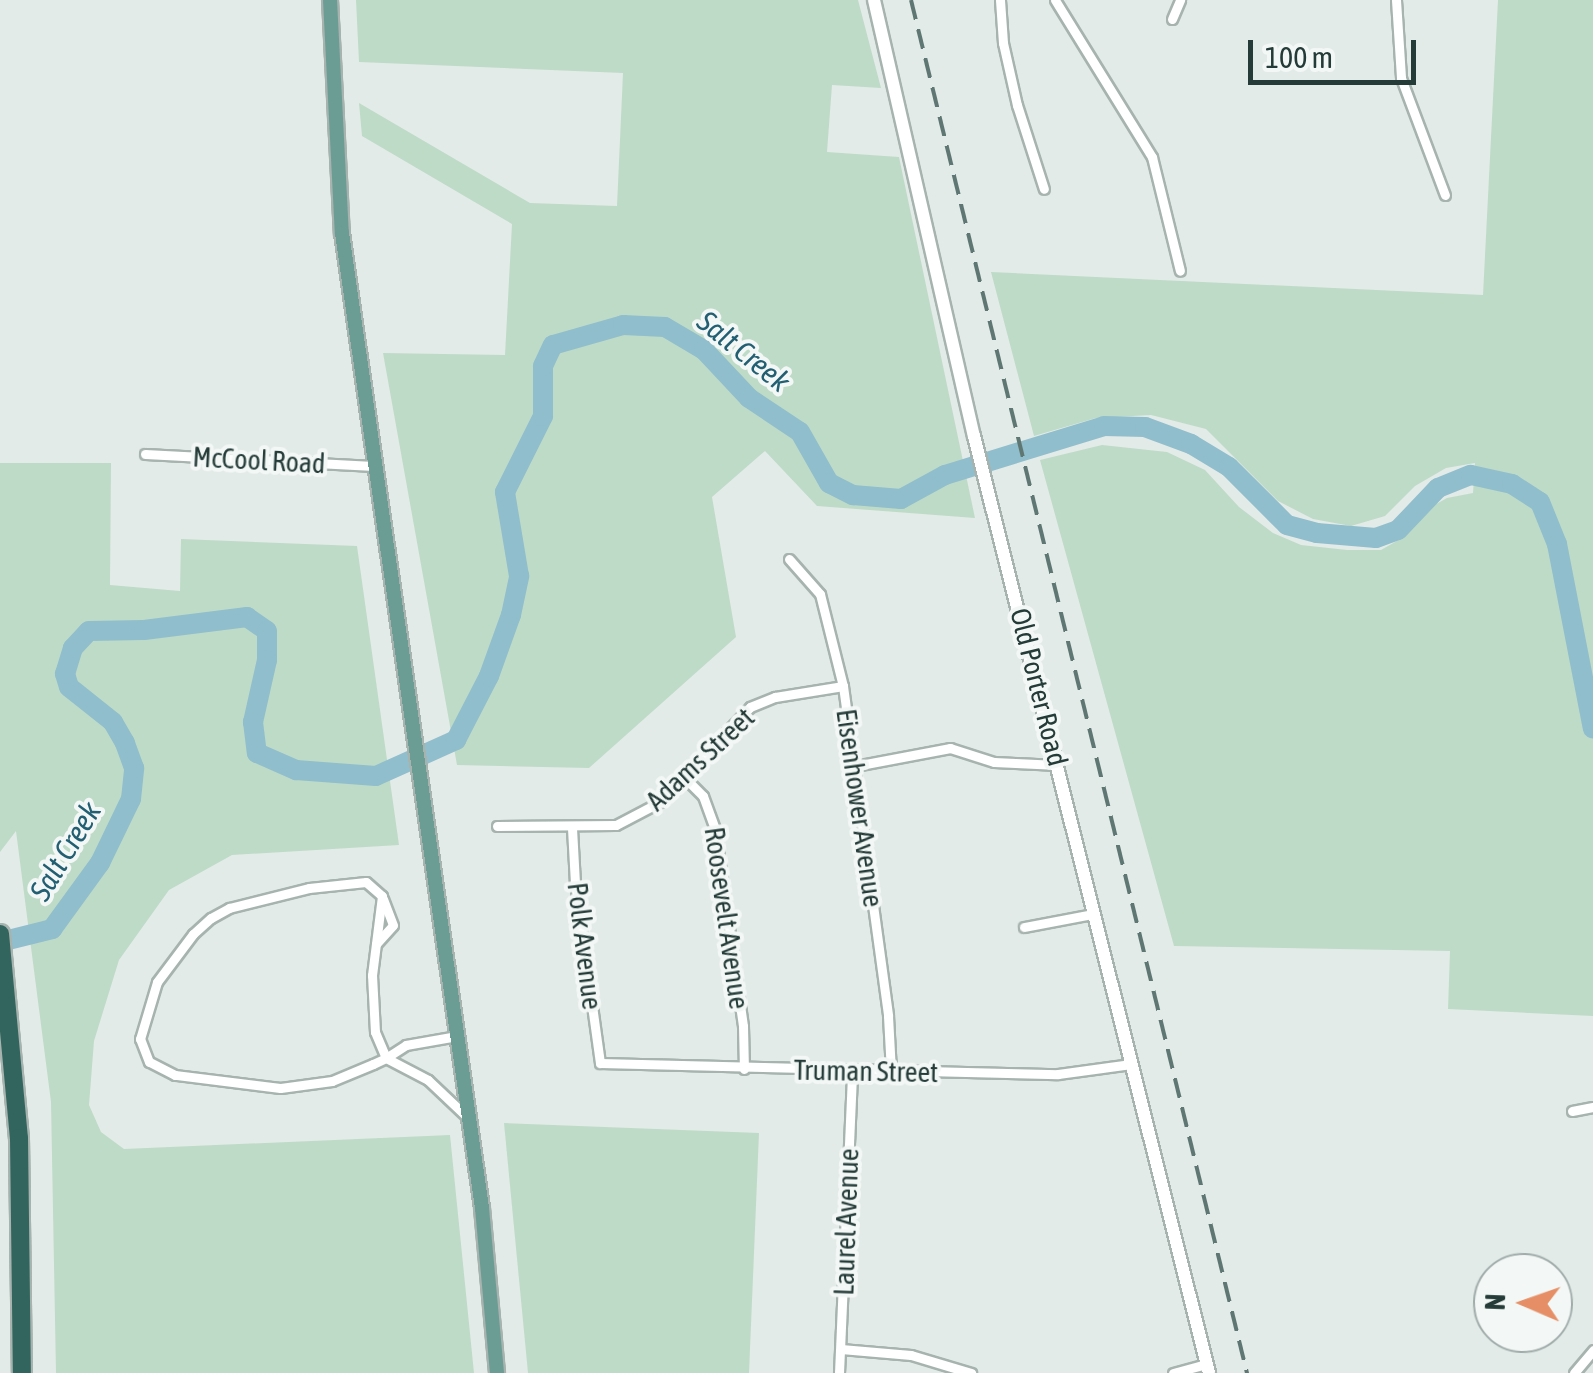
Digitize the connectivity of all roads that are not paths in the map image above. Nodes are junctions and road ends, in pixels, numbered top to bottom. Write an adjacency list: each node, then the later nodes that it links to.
1 (330, 0): 12 (main road)
2 (874, 0): 15 (street, Old Porter Road)
3 (1000, 0): 8 (street)
4 (1055, 0): 10 (street)
5 (1180, 0): 7 (street)
6 (1391, 0): 9 (street)
7 (1172, 18)
8 (1044, 188)
9 (1445, 195)
10 (1180, 271)
11 (144, 454): 12 (street, McCool Road)
12 (374, 466): 23 (main road)
13 (789, 559): 14 (street, Eisenhower Avenue)
14 (843, 686): 16 (street, Eisenhower Avenue); 17 (street, Adams Street)
15 (1059, 765): 16 (street); 20 (street, Old Porter Road)
16 (855, 766): 28 (street, Eisenhower Avenue)
17 (684, 777): 19 (street, Adams Street); 27 (street, Roosevelt Avenue)
18 (497, 826): 19 (street, Adams Street)
19 (572, 828): 25 (street, Polk Avenue)
20 (1093, 914): 21 (street); 26 (street, Old Porter Road)
21 (1024, 927)
22 (0, 934): 36 (highway)
23 (457, 1036): 24 (street); 32 (main road)
24 (386, 1058): 24 (street); 32 (street)
25 (600, 1063): 27 (street, Truman Street)
26 (1132, 1064): 28 (street, Truman Street); 35 (street, Old Porter Road)
27 (744, 1069): 29 (street, Truman Street)
28 (891, 1071): 29 (street, Truman Street)
29 (852, 1072): 33 (street, Laurel Avenue)
30 (1593, 1107): 31 (street)
31 (1572, 1110)
32 (468, 1118): 37 (main road)
33 (840, 1349): 38 (street, Laurel Avenue); 39 (street)
34 (1593, 1350): 41 (street)
35 (1208, 1369): 40 (street)
36 (22, 1373)
37 (497, 1373)
38 (839, 1373)
39 (971, 1373)
40 (1174, 1373)
41 (1574, 1373)

